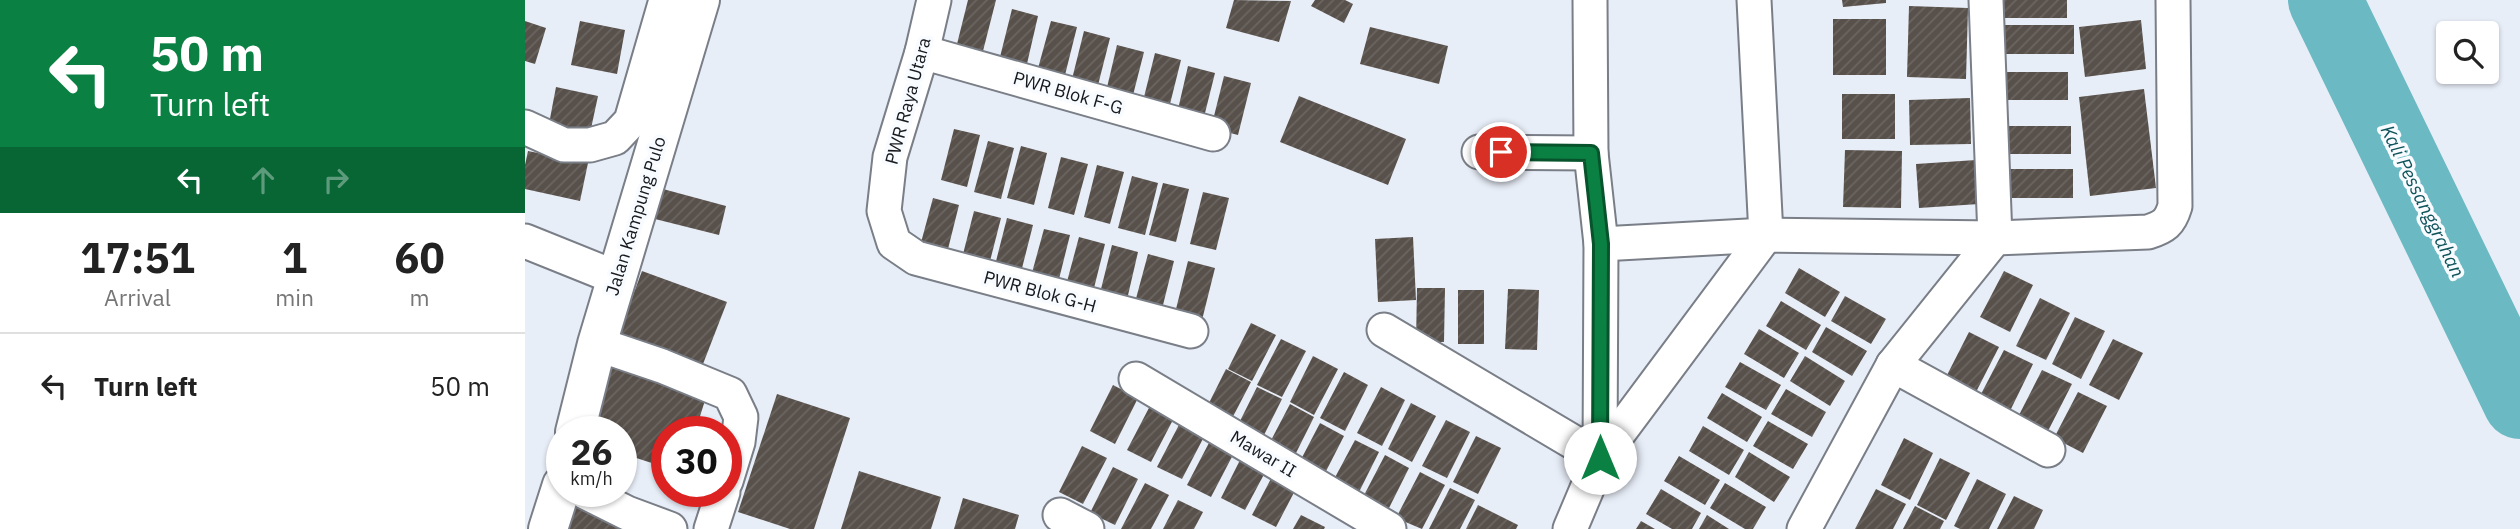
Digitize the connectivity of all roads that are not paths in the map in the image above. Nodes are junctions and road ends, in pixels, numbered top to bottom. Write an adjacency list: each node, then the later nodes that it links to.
1 (666, 0): 9 (street)
2 (700, 0): 18 (street, Jalan Kampung Pulo)
3 (934, 0): 8 (street, PWR Raya Utara)
4 (1590, 0): 12 (street)
5 (1754, 0): 13 (street)
6 (1986, 0): 14 (street)
7 (2173, 0): 14 (street)
8 (922, 52): 10 (street, PWR Blok F-G); 16 (street, PWR Raya Utara)
9 (525, 127)
10 (1213, 134)
11 (1479, 152): 12 (street)
12 (1591, 153): 17 (street)
13 (1766, 235): 14 (street); 17 (street); 27 (street)
14 (1995, 238): 22 (street)
15 (525, 241): 18 (street)
16 (894, 243): 20 (street, PWR Blok G-H)
17 (1601, 244): 27 (street)
18 (617, 278): 21 (street, Jalan Kampung Pulo)
19 (1384, 330): 27 (street)
20 (1191, 331)
21 (597, 344): 24 (street, Jalan Kampung Pulo); 25 (street)
22 (1893, 365): 26 (street); 31 (street)
23 (1136, 379): 35 (street, Mawar II)
24 (579, 416)
25 (741, 416)
26 (2048, 450)
27 (1600, 458): 36 (street)
28 (555, 507): 32 (street)
29 (615, 507): 33 (street)
30 (719, 507): 34 (street)
31 (1808, 528)
32 (548, 529)
33 (670, 529)
34 (712, 529)
35 (1389, 529)
36 (1570, 529)

